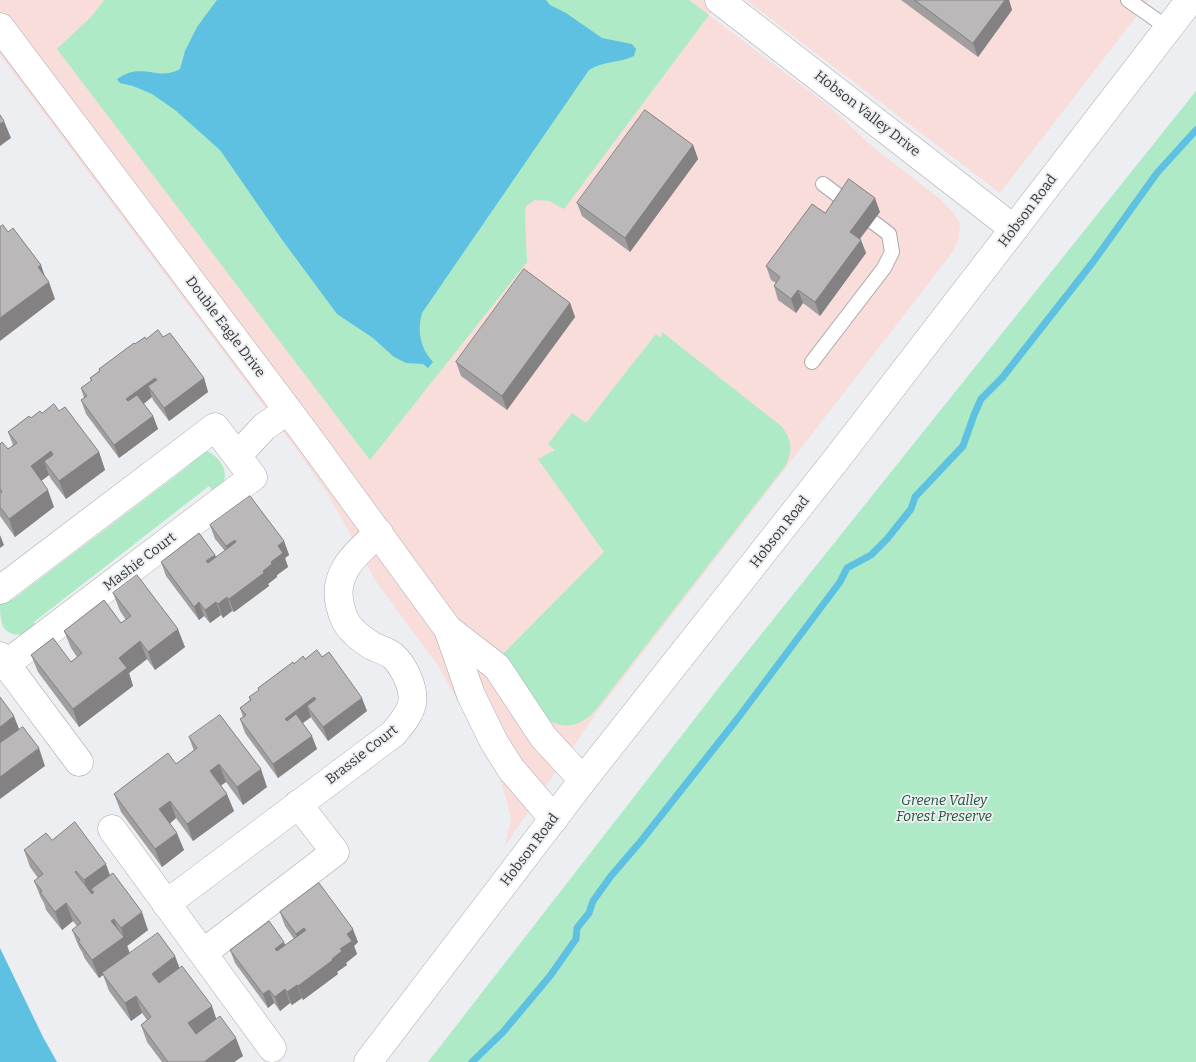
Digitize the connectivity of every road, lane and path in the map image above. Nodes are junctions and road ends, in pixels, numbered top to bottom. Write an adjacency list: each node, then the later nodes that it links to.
1 (718, 0): 9 (street, Hobson Valley Drive)
2 (1128, 0): 5 (lane)
3 (1190, 0): 5 (street, Hobson Road)
4 (0, 27): 11 (street, Double Eagle Drive)
5 (1168, 28): 9 (street, Hobson Road)
6 (823, 184): 7 (lane)
7 (847, 202)
8 (873, 222): 10 (lane)
9 (1014, 229): 18 (street, Hobson Road)
10 (812, 362)
11 (288, 410): 12 (street); 13 (street, Double Eagle Drive)
12 (237, 456): 14 (street, Mashie Court); 16 (street, Mashie Court)
13 (380, 533): 15 (street, Double Eagle Drive); 19 (street, Brassie Court)
14 (0, 590)
15 (448, 629): 18 (street, Double Eagle Drive); 20 (street, Double Eagle Drive)
16 (3, 660): 17 (street, Mashie Court)
17 (79, 762)
18 (583, 780): 20 (street, Hobson Road)
19 (298, 804): 22 (street, Brassie Court); 23 (street)
20 (554, 819): 25 (street, Hobson Road)
21 (112, 829): 22 (street)
22 (166, 904): 23 (street)
23 (202, 953): 24 (street)
24 (272, 1048)
25 (368, 1062)

